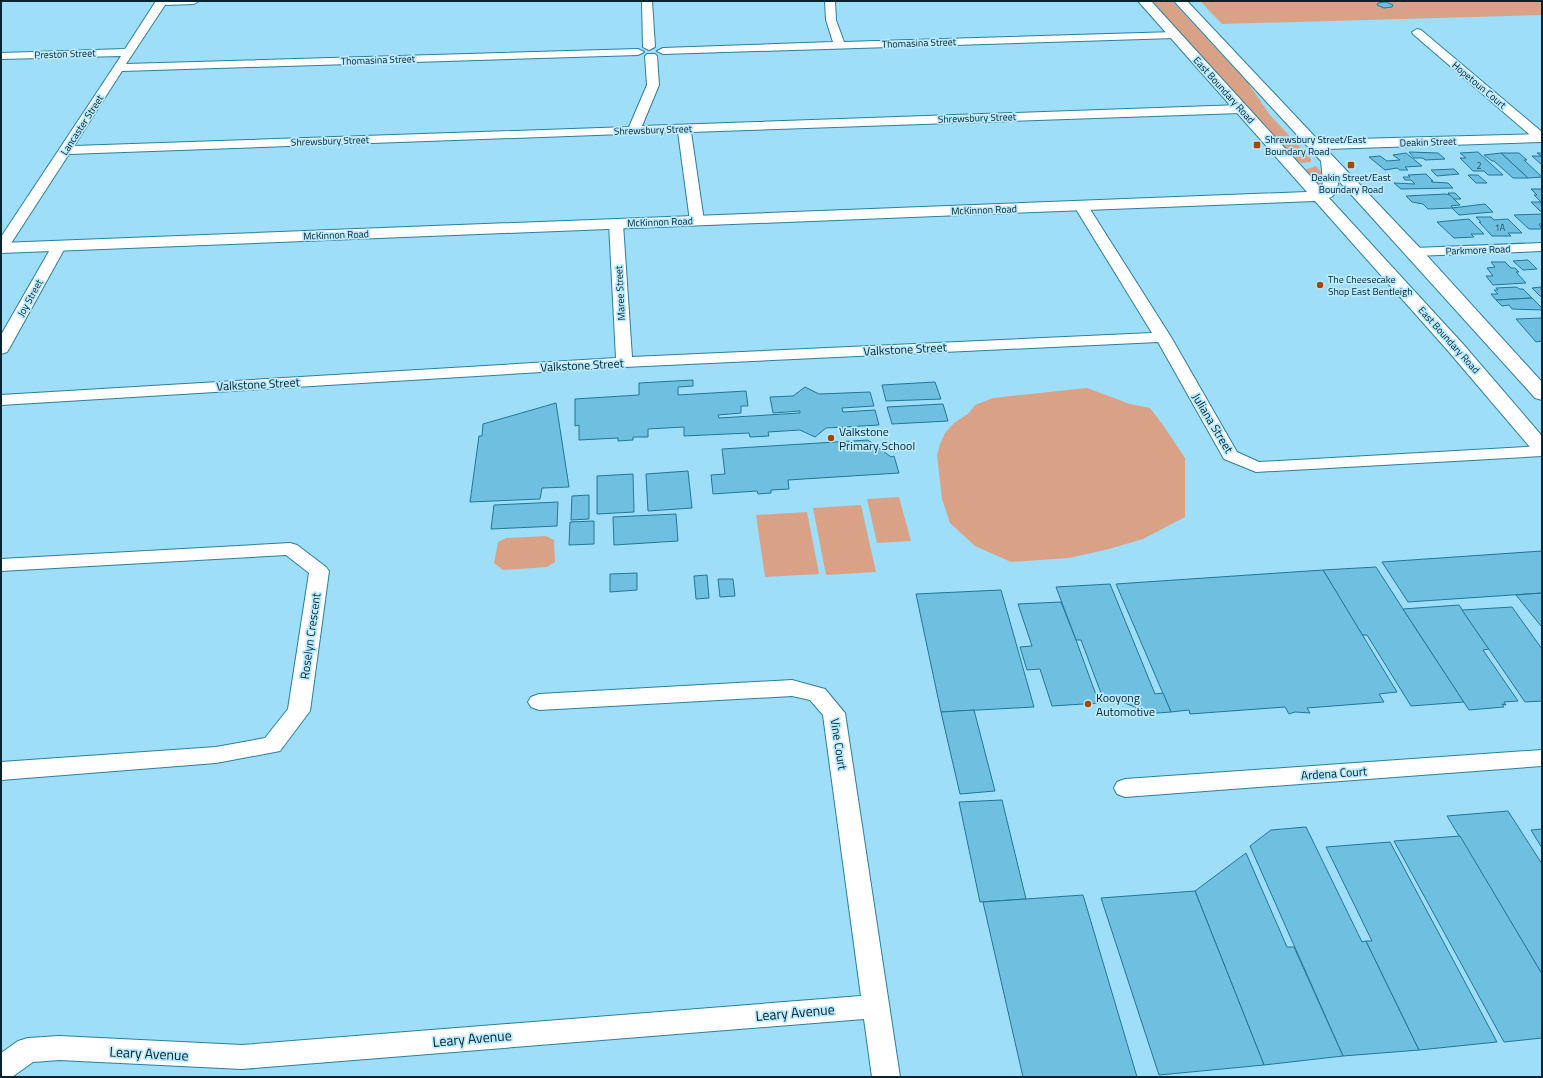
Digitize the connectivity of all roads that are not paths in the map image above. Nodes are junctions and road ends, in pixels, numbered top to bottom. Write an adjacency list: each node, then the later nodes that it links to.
1 (162, 1): 2 (street); 10 (street, Lancaster Street)
2 (194, 1)
3 (647, 1): 11 (street)
4 (830, 1): 9 (street)
5 (1144, 1): 8 (main road, East Boundary Road)
6 (1180, 1): 18 (main road)
7 (1417, 32): 17 (street, Hopetoun Court)
8 (1175, 35): 9 (street, Thomasina Street); 14 (main road, East Boundary Road)
9 (840, 46): 11 (street, Thomasina Street)
10 (129, 52): 12 (street, Preston Street); 13 (street, Lancaster Street)
11 (650, 52): 13 (street, Thomasina Street); 16 (street)
12 (1, 56)
13 (118, 68): 19 (street, Lancaster Street)
14 (1241, 109): 15 (street, Shrewsbury Street); 21 (main road, East Boundary Road)
15 (684, 129): 16 (street, Shrewsbury Street); 24 (street)
16 (634, 130): 19 (street, Shrewsbury Street)
17 (1542, 138): 18 (main road, Deakin Street)
18 (1314, 145): 20 (main road)
19 (66, 150): 28 (street, Lancaster Street)
20 (1317, 164): 21 (main road); 22 (main road); 29 (main road)
21 (1293, 166): 22 (main road, East Boundary Road)
22 (1319, 196): 23 (main road, McKinnon Road); 35 (main road, East Boundary Road)
23 (1081, 206): 24 (main road, McKinnon Road); 30 (street, Juliana Street)
24 (698, 221): 25 (main road, McKinnon Road)
25 (616, 224): 26 (main road, McKinnon Road); 32 (street, Maree Street)
26 (59, 246): 28 (main road, McKinnon Road); 31 (street, Joy Street)
27 (1542, 247): 29 (street, Parkmore Road)
28 (1, 248)
29 (1414, 252): 33 (main road)
30 (1163, 337): 32 (street, Valkstone Street); 35 (street, Juliana Street)
31 (1, 349)
32 (624, 362): 34 (street, Valkstone Street)
33 (1542, 394)
34 (1, 400)
35 (1542, 450)
36 (1, 565): 39 (street, Roselyn Crescent)
37 (539, 702): 41 (street, Vine Court)
38 (1542, 758): 40 (street, Ardena Court)
39 (1, 771)
40 (1125, 788)
41 (876, 1006): 42 (street, Leary Avenue); 43 (street)
42 (1, 1069)
43 (886, 1077)

